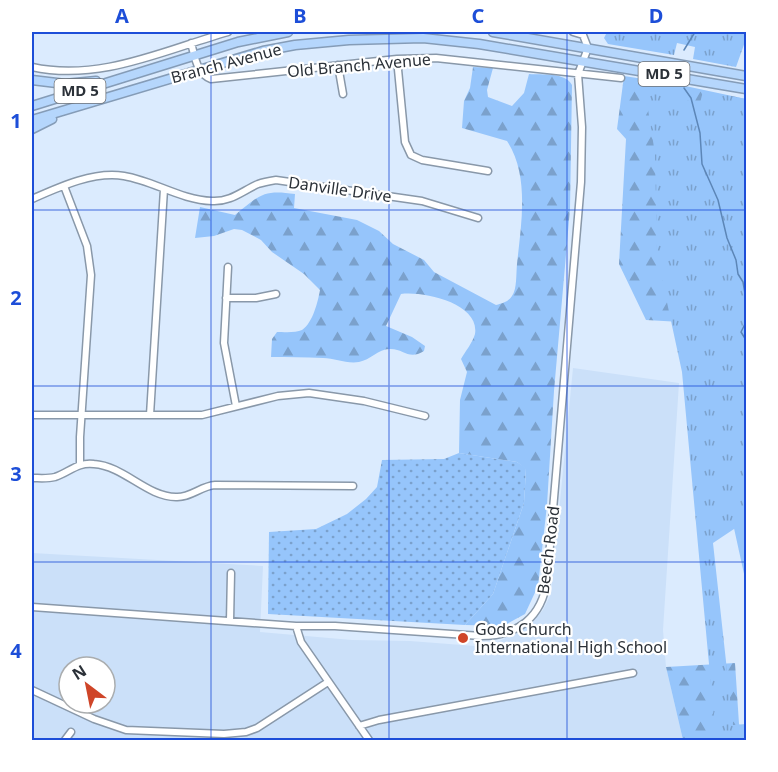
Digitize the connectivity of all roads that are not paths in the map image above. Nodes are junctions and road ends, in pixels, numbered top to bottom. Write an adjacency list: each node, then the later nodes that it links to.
1 (228, 32): 5 (street)
2 (288, 32): 7 (highway, Branch Avenue / MD 5)
3 (493, 32): 6 (highway, MD 5)
4 (573, 32): 6 (street)
5 (191, 43): 7 (street); 11 (street)
6 (588, 48): 9 (street, Beech Road); 15 (highway, MD 5)
7 (195, 55): 12 (street); 14 (highway, Branch Avenue / MD 5)
8 (397, 59): 10 (street, Old Branch Avenue); 13 (street, Old Branch Avenue); 24 (street)
9 (582, 61): 12 (highway, Branch Avenue / MD 5); 13 (street, Beech Road); 18 (highway, Branch Avenue / MD 5)
10 (338, 65): 12 (street, Old Branch Avenue); 19 (street)
11 (32, 67)
12 (199, 69): 20 (highway, Branch Avenue / MD 5)
13 (578, 74): 16 (street, Old Branch Avenue); 43 (street, Beech Road)
14 (129, 75): 17 (highway); 21 (highway, Branch Avenue / MD 5)
15 (747, 76)
16 (621, 78)
17 (32, 80)
18 (747, 88)
19 (343, 94)
20 (105, 98): 22 (highway, Branch Avenue / MD 5); 23 (highway)
21 (32, 106)
22 (32, 120)
23 (32, 129)
24 (488, 171)
25 (64, 186): 26 (street, Danville Drive); 27 (street, Danville Drive); 35 (street)
26 (164, 189): 28 (street, Danville Drive); 34 (street)
27 (32, 199)
28 (478, 218)
29 (228, 267): 31 (street)
30 (276, 294): 31 (street)
31 (226, 298): 32 (street)
32 (236, 406): 34 (street); 36 (street)
33 (32, 415): 35 (street)
34 (150, 415): 35 (street)
35 (82, 416): 37 (street)
36 (425, 416)
37 (80, 464): 38 (street); 39 (street)
38 (32, 478)
39 (353, 486)
40 (231, 573): 42 (street)
41 (32, 607): 42 (street, Beech Road)
42 (230, 621): 43 (street, Beech Road)
43 (296, 626): 45 (street)
44 (633, 673): 47 (street)
45 (328, 682): 46 (street); 47 (street)
46 (32, 690)
47 (359, 726): 50 (street)
48 (71, 732): 49 (street)
49 (64, 741)
50 (369, 741)

